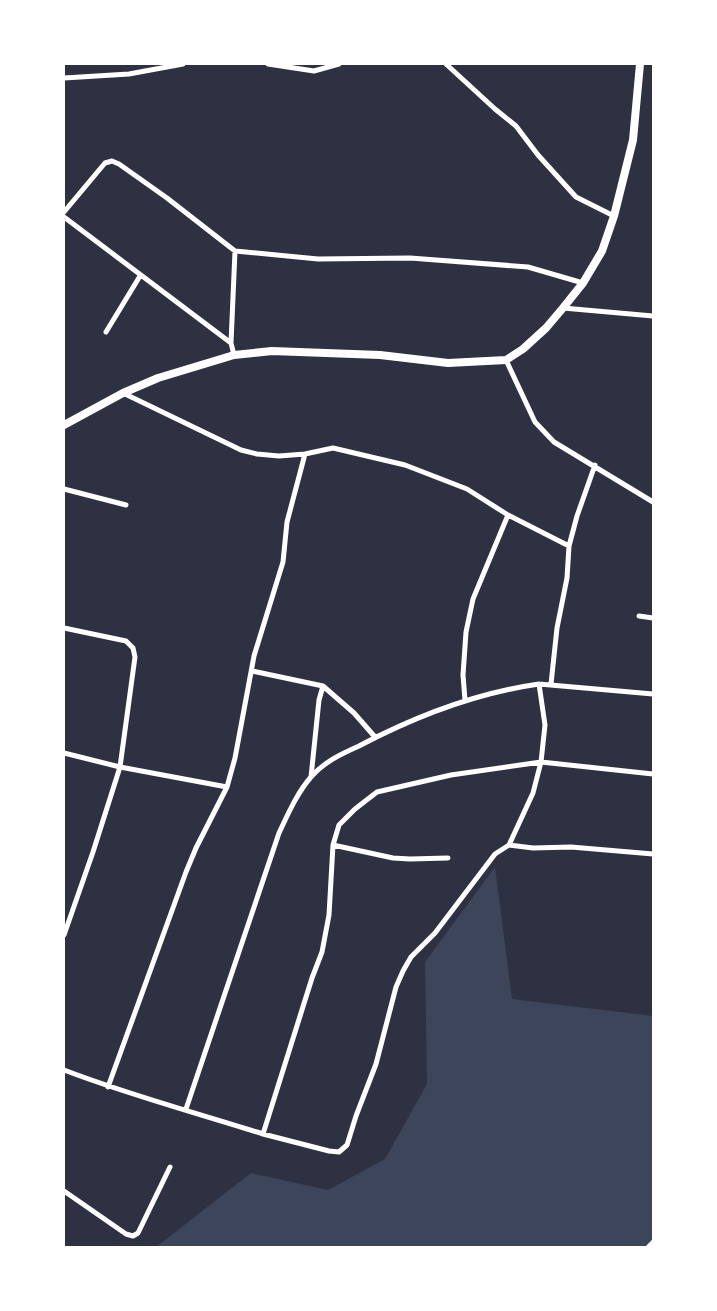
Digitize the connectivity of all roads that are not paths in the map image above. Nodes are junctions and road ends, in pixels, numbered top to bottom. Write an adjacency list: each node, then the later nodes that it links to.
1 (183, 64): 7 (street)
2 (268, 64): 6 (street)
3 (339, 64): 6 (street)
4 (446, 64): 9 (street)
5 (640, 64): 9 (main road)
6 (280, 65)
7 (64, 78)
8 (64, 212): 11 (street)
9 (614, 216): 13 (main road)
10 (64, 217): 12 (street)
11 (235, 251): 13 (street); 17 (street)
12 (140, 276): 16 (street); 17 (street)
13 (584, 283): 14 (main road)
14 (564, 308): 15 (street); 19 (main road)
15 (653, 316)
16 (106, 332)
17 (231, 343): 18 (street)
18 (234, 355): 19 (main road); 20 (main road)
19 (506, 360): 23 (street)
20 (123, 393): 21 (main road); 22 (street)
21 (64, 426)
22 (306, 454): 27 (street); 32 (street)
23 (595, 466): 25 (street); 28 (street)
24 (64, 489): 26 (street)
25 (653, 502)
26 (126, 505)
27 (508, 515): 28 (street); 37 (street)
28 (569, 546): 34 (street)
29 (639, 616): 30 (street)
30 (653, 618)
31 (64, 628): 41 (street)
32 (252, 671): 35 (street); 44 (street)
33 (539, 684): 34 (street); 37 (street); 40 (street)
34 (551, 684): 36 (street)
35 (324, 686): 38 (street); 43 (street)
36 (653, 694)
37 (465, 700): 38 (street)
38 (375, 737): 43 (street)
39 (64, 753): 41 (street)
40 (541, 762): 42 (street); 45 (street); 46 (street)
41 (120, 767): 44 (street); 49 (street)
42 (653, 774)
43 (311, 777): 52 (street)
44 (227, 787): 51 (street)
45 (333, 845): 48 (street); 53 (street)
46 (509, 845): 47 (street); 53 (street)
47 (653, 854)
48 (448, 858)
49 (64, 935)
50 (64, 1070): 51 (street)
51 (108, 1087): 52 (street)
52 (186, 1109): 53 (street)
53 (263, 1134)
54 (170, 1168): 55 (street)
55 (64, 1191)
56 (653, 1243): 57 (street)
57 (648, 1247)

